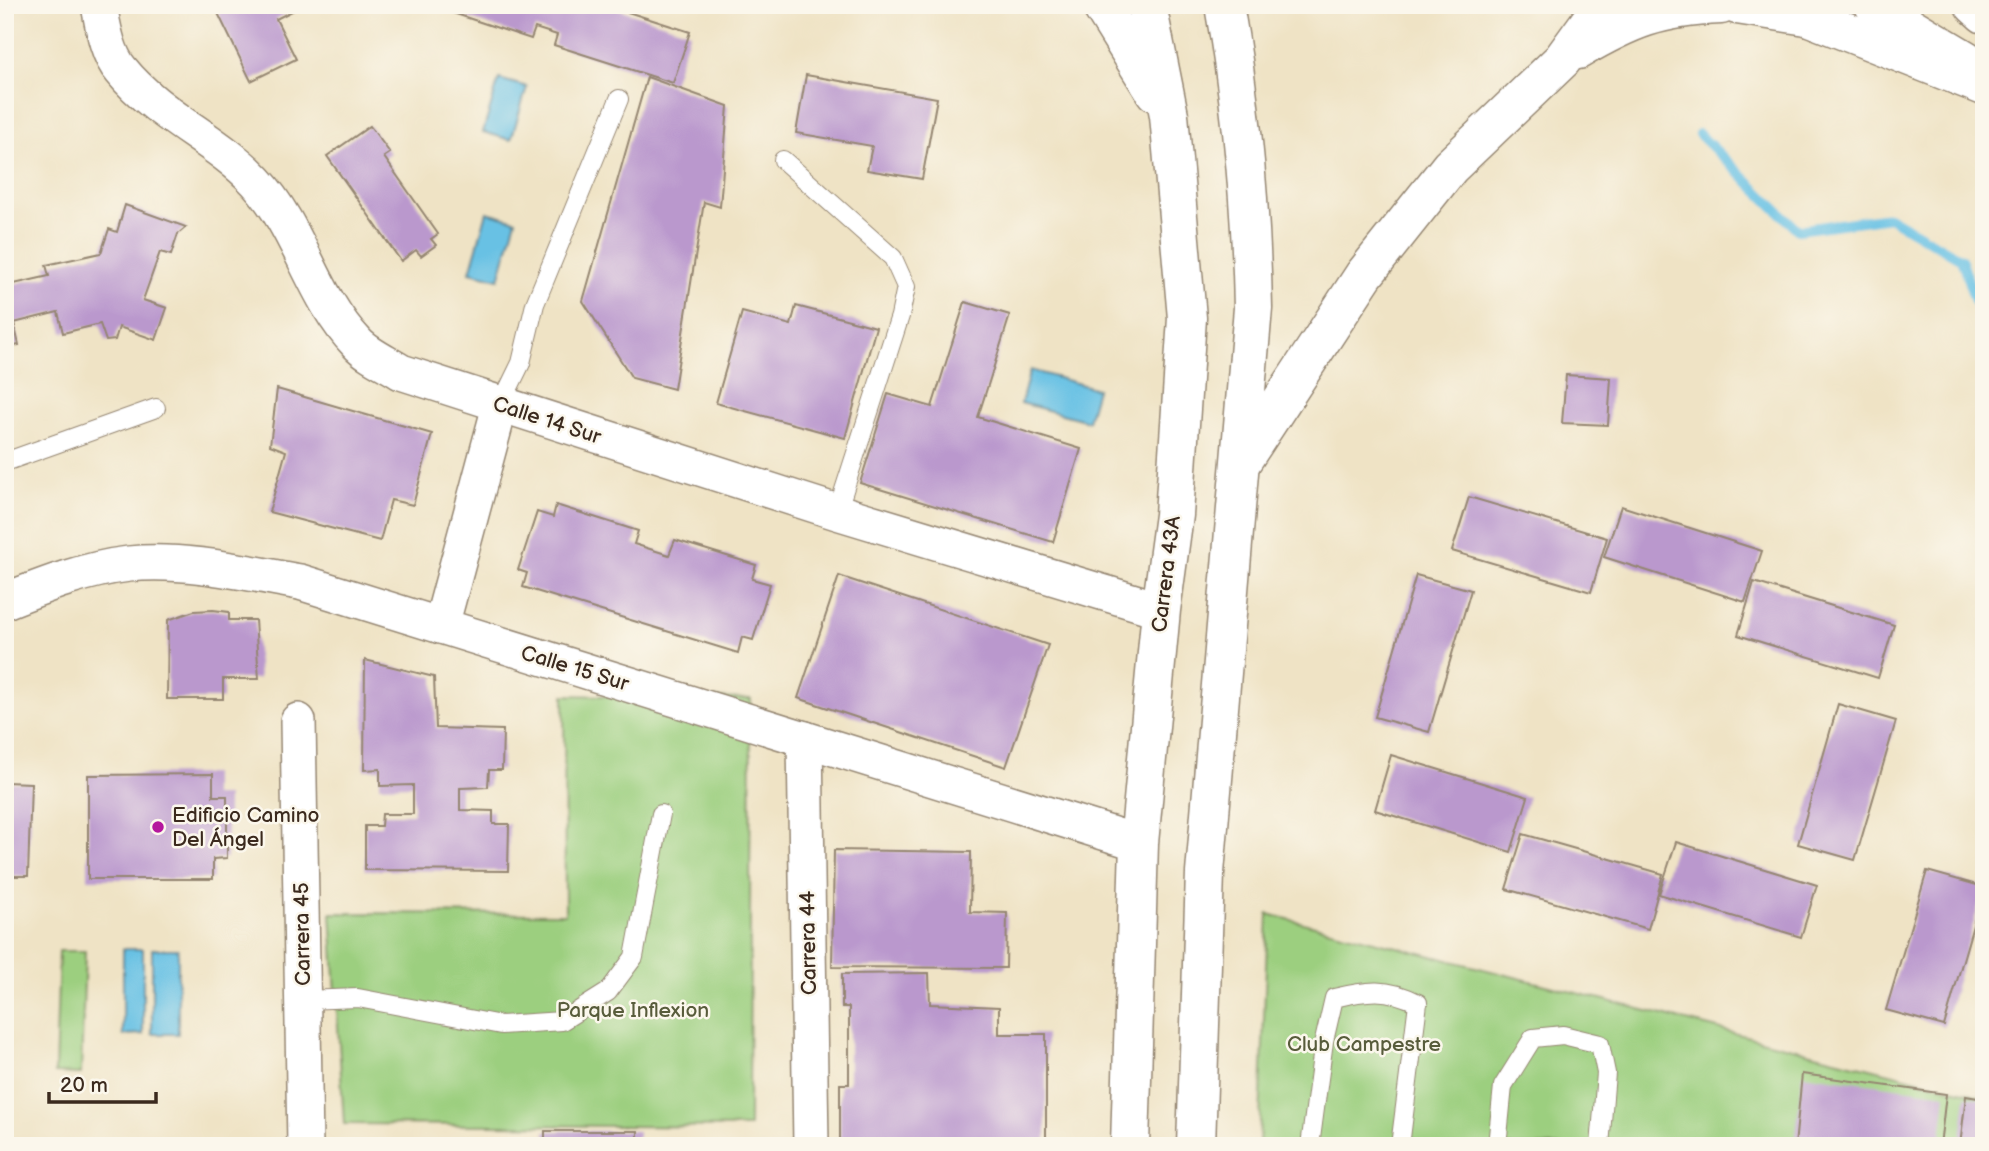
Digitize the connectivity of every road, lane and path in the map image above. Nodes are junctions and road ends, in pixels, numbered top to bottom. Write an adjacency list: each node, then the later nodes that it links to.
1 (99, 5): 17 (street, Calle 14 Sur)
2 (1101, 5): 15 (main road)
3 (1147, 5): 15 (main road, Carrera 43A)
4 (1224, 5): 20 (main road)
5 (1602, 5): 11 (main road)
6 (1721, 5): 11 (main road)
7 (1737, 5): 13 (main road)
8 (1874, 5): 12 (main road)
9 (1974, 5): 10 (main road)
10 (1984, 14)
11 (1562, 60): 20 (main road)
12 (1984, 71)
13 (1984, 86)
14 (620, 99): 17 (lane)
15 (1169, 115): 23 (main road, Carrera 43A)
16 (783, 160): 21 (lane)
17 (500, 406): 21 (street, Calle 14 Sur); 24 (street)
18 (156, 408): 19 (lane)
19 (5, 462)
20 (1238, 466): 33 (main road)
21 (837, 512): 23 (street, Calle 14 Sur)
22 (5, 601): 24 (street, Calle 15 Sur)
23 (1161, 610): 28 (main road, Carrera 43A)
24 (441, 626): 26 (street, Calle 15 Sur)
25 (298, 721): 29 (street, Carrera 45)
26 (805, 739): 28 (street, Calle 15 Sur); 31 (street, Carrera 44)
27 (661, 814): 29 (lane)
28 (1139, 842): 32 (main road, Carrera 43A)
29 (304, 1000): 30 (street, Carrera 45)
30 (305, 1146)
31 (811, 1146)
32 (1130, 1146)
33 (1196, 1146)
34 (1310, 1146): 35 (lane)
35 (1400, 1146)
36 (1497, 1146): 37 (lane)
37 (1600, 1146)

